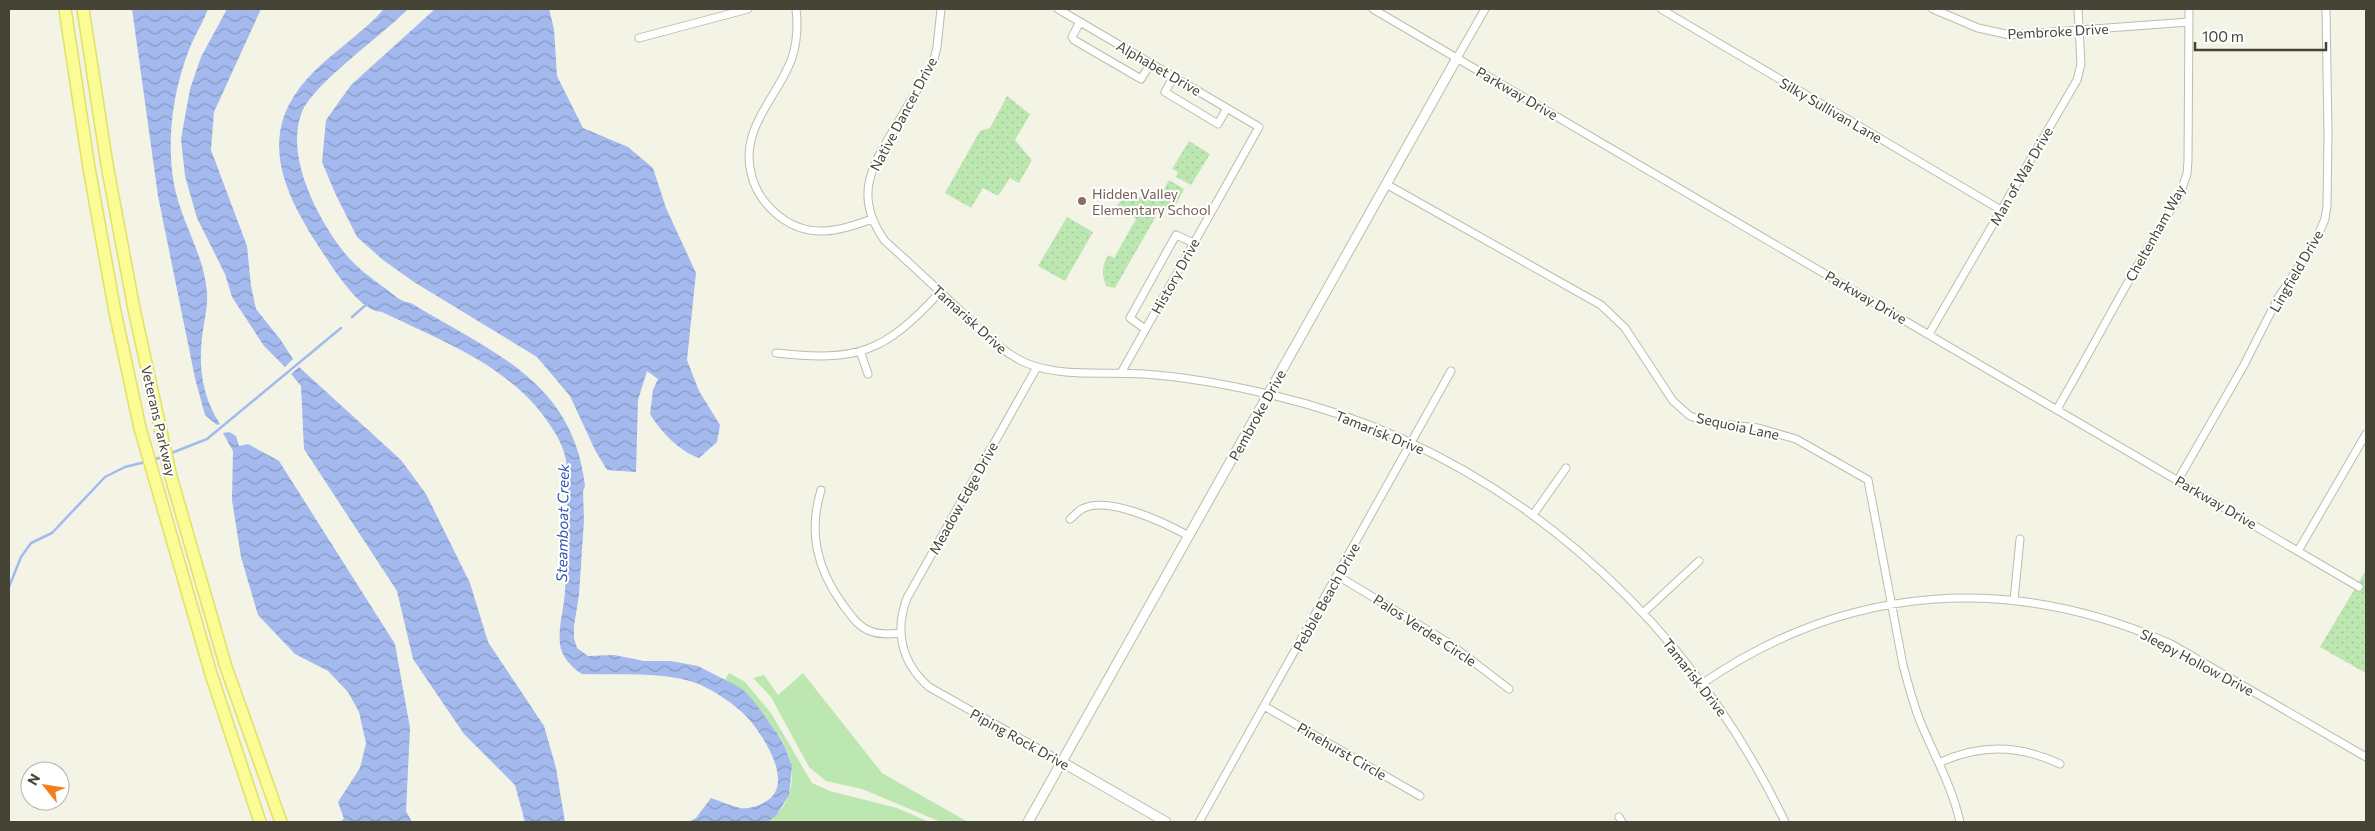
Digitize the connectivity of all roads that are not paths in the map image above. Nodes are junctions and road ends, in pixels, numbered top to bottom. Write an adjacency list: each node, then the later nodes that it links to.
1 (65, 9): 63 (main road, Veterans Parkway)
2 (83, 9): 64 (main road, Veterans Parkway)
3 (748, 9): 17 (street)
4 (796, 9): 25 (street)
5 (941, 9): 25 (street, Native Dancer Drive)
6 (1058, 9): 14 (street, Alphabet Drive)
7 (1373, 9): 18 (street, Parkway Drive)
8 (1486, 9): 18 (street, Pembroke Drive)
9 (1661, 9): 24 (street, Silky Sullivan Lane)
10 (1933, 9): 16 (street, Pembroke Drive)
11 (2078, 9): 16 (street, Man of War Drive)
12 (2189, 9): 15 (street, Cheltenham Way)
13 (2326, 9): 41 (street, Lingfield Drive)
14 (1080, 22): 19 (street, Alphabet Drive); 19 (street)
15 (2189, 22): 16 (street, Pembroke Drive); 37 (street, Cheltenham Way)
16 (2079, 31): 24 (street, Man of War Drive)
17 (639, 38)
18 (1458, 58): 23 (street, Pembroke Drive); 29 (street, Parkway Drive)
19 (1152, 63): 20 (street, Alphabet Drive)
20 (1174, 76): 21 (street, Alphabet Drive); 21 (street)
21 (1227, 108): 22 (street, Alphabet Drive)
22 (1259, 127): 26 (street, History Drive)
23 (1386, 184): 36 (street, Pembroke Drive); 52 (street, Sequoia Lane)
24 (2001, 210): 29 (street, Man of War Drive)
25 (872, 219): 27 (street, Tamarisk Drive)
26 (1194, 242): 28 (street, History Drive); 28 (street)
27 (940, 292): 30 (street); 32 (street, Tamarisk Drive)
28 (1145, 329): 34 (street, History Drive)
29 (1929, 334): 37 (street, Parkway Drive)
30 (860, 351): 31 (street); 35 (street)
31 (776, 353)
32 (1037, 367): 34 (street, Tamarisk Drive); 54 (street, Meadow Edge Drive)
33 (1451, 371): 39 (street, Pebble Beach Drive)
34 (1121, 373): 36 (street, Tamarisk Drive)
35 (868, 374)
36 (1269, 394): 39 (street, Tamarisk Drive); 45 (street, Pembroke Drive)
37 (2057, 409): 41 (street, Parkway Drive)
38 (2366, 434): 47 (street)
39 (1413, 443): 43 (street, Tamarisk Drive); 49 (street, Pebble Beach Drive)
40 (1566, 468): 43 (street)
41 (2178, 480): 47 (street, Parkway Drive)
42 (820, 490): 54 (street)
43 (1533, 515): 53 (street, Tamarisk Drive)
44 (1070, 519): 45 (street)
45 (1189, 536): 59 (street, Pembroke Drive)
46 (2020, 539): 51 (street)
47 (2298, 551): 50 (street, Parkway Drive)
48 (1699, 561): 53 (street)
49 (1338, 576): 56 (street, Palos Verdes Circle); 57 (street, Pebble Beach Drive)
50 (2359, 587)
51 (2014, 600): 52 (street, Sleepy Hollow Drive); 58 (street, Sleepy Hollow Drive)
52 (1891, 604): 55 (street, Sleepy Hollow Drive); 60 (street, Sequoia Lane)
53 (1644, 613): 55 (street, Tamarisk Drive)
54 (900, 633): 59 (street, Piping Rock Drive)
55 (1703, 683): 68 (street, Tamarisk Drive)
56 (1509, 689)
57 (1264, 706): 62 (street, Pinehurst Circle); 67 (street, Pebble Beach Drive)
58 (2366, 758)
59 (1062, 762): 65 (street, Pembroke Drive); 66 (street, Piping Rock Drive)
60 (1939, 763): 61 (street); 69 (street, Sequoia Lane)
61 (2060, 764)
62 (1420, 796)
63 (260, 822)
64 (281, 822)
65 (1028, 822)
66 (1166, 822)
67 (1199, 822)
68 (1785, 822)
69 (1960, 822)

